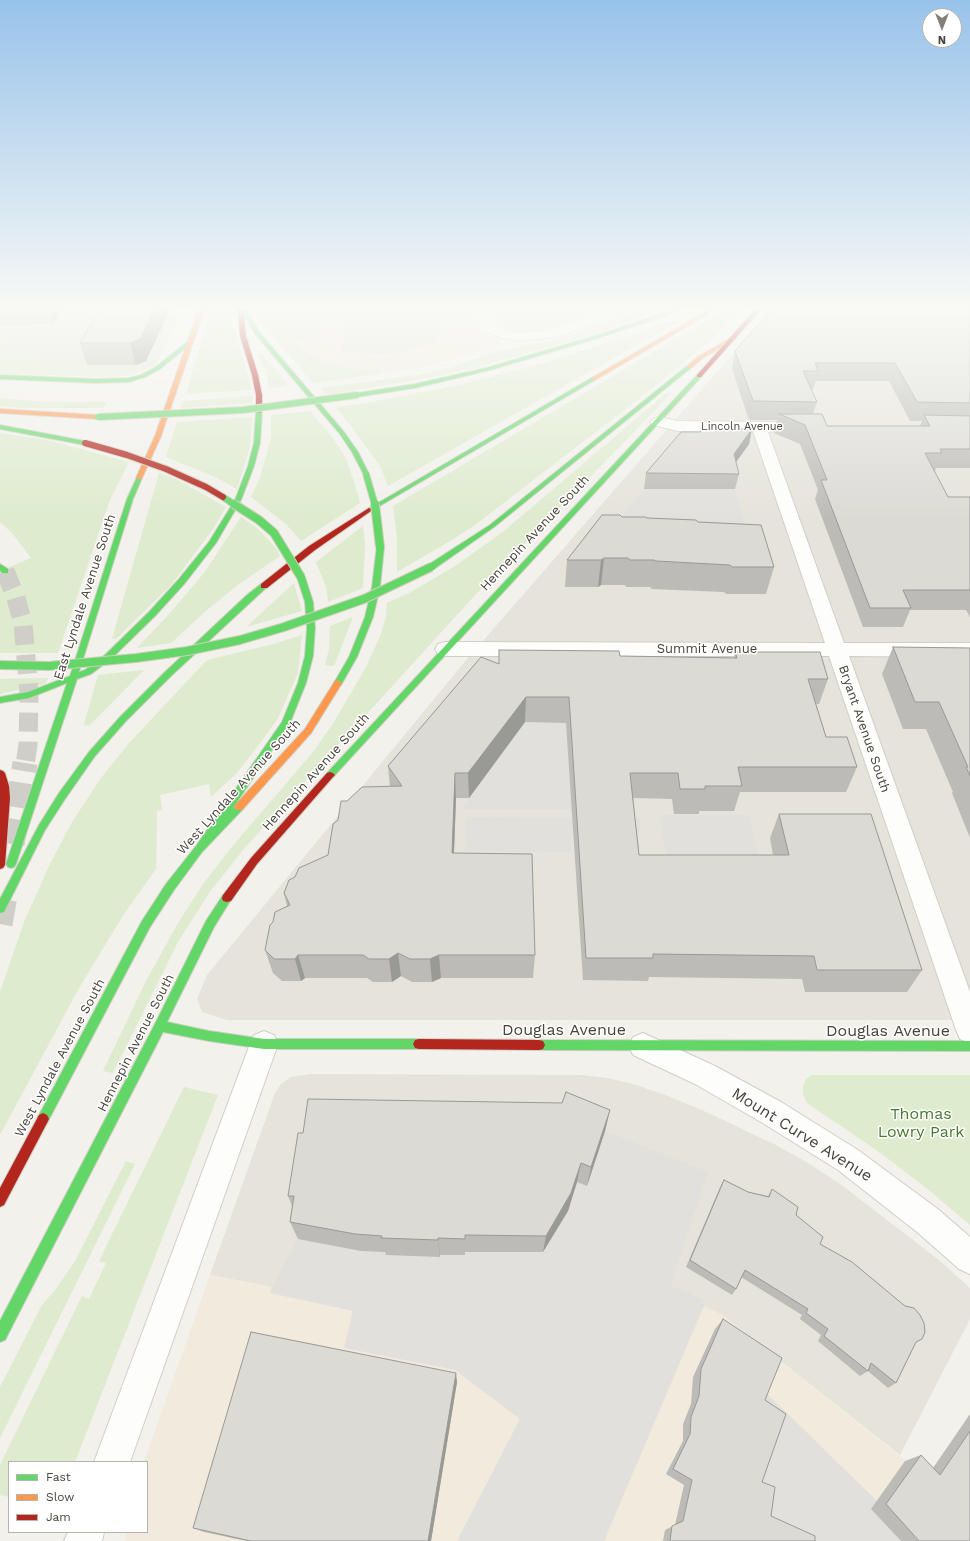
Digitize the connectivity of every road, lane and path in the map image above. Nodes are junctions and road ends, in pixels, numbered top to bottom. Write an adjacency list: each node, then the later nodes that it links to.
1 (0, 377): 2 (main road)
2 (140, 377)
3 (178, 377): 19 (main road, East Lyndale Avenue South)
4 (255, 377): 19 (main road)
5 (294, 377): 22 (main road, West Lyndale Avenue South, bridge)
6 (454, 377): 10 (main road, bridge)
7 (597, 377): 25 (main road)
8 (676, 377): 18 (main road, bridge)
9 (699, 377): 11 (main road, Hennepin Avenue South)
10 (0, 411)
11 (658, 422): 13 (street, Lincoln Avenue); 15 (main road, Hennepin Avenue South)
12 (0, 427): 22 (main road, bridge)
13 (759, 427): 14 (street, Lincoln Avenue); 16 (street, Bryant Avenue South)
14 (790, 427)
15 (444, 649): 16 (street, Summit Avenue); 26 (main road, Hennepin Avenue South)
16 (836, 649): 17 (street, Summit Avenue); 27 (street, Bryant Avenue South)
17 (970, 650)
18 (0, 665)
19 (73, 679): 20 (main road); 24 (main road, East Lyndale Avenue South)
20 (0, 700)
21 (0, 773): 23 (main road)
22 (199, 849): 31 (main road, West Lyndale Avenue South)
23 (0, 865)
24 (0, 900)
25 (0, 909)
26 (160, 1026): 28 (main road, Douglas Avenue); 33 (main road, Hennepin Avenue South)
27 (970, 1030)
28 (264, 1044): 29 (main road, Douglas Avenue); 34 (street)
29 (642, 1046): 30 (main road, Douglas Avenue); 32 (street, Mount Curve Avenue)
30 (970, 1046)
31 (0, 1201)
32 (970, 1258)
33 (0, 1335)
34 (112, 1461)

